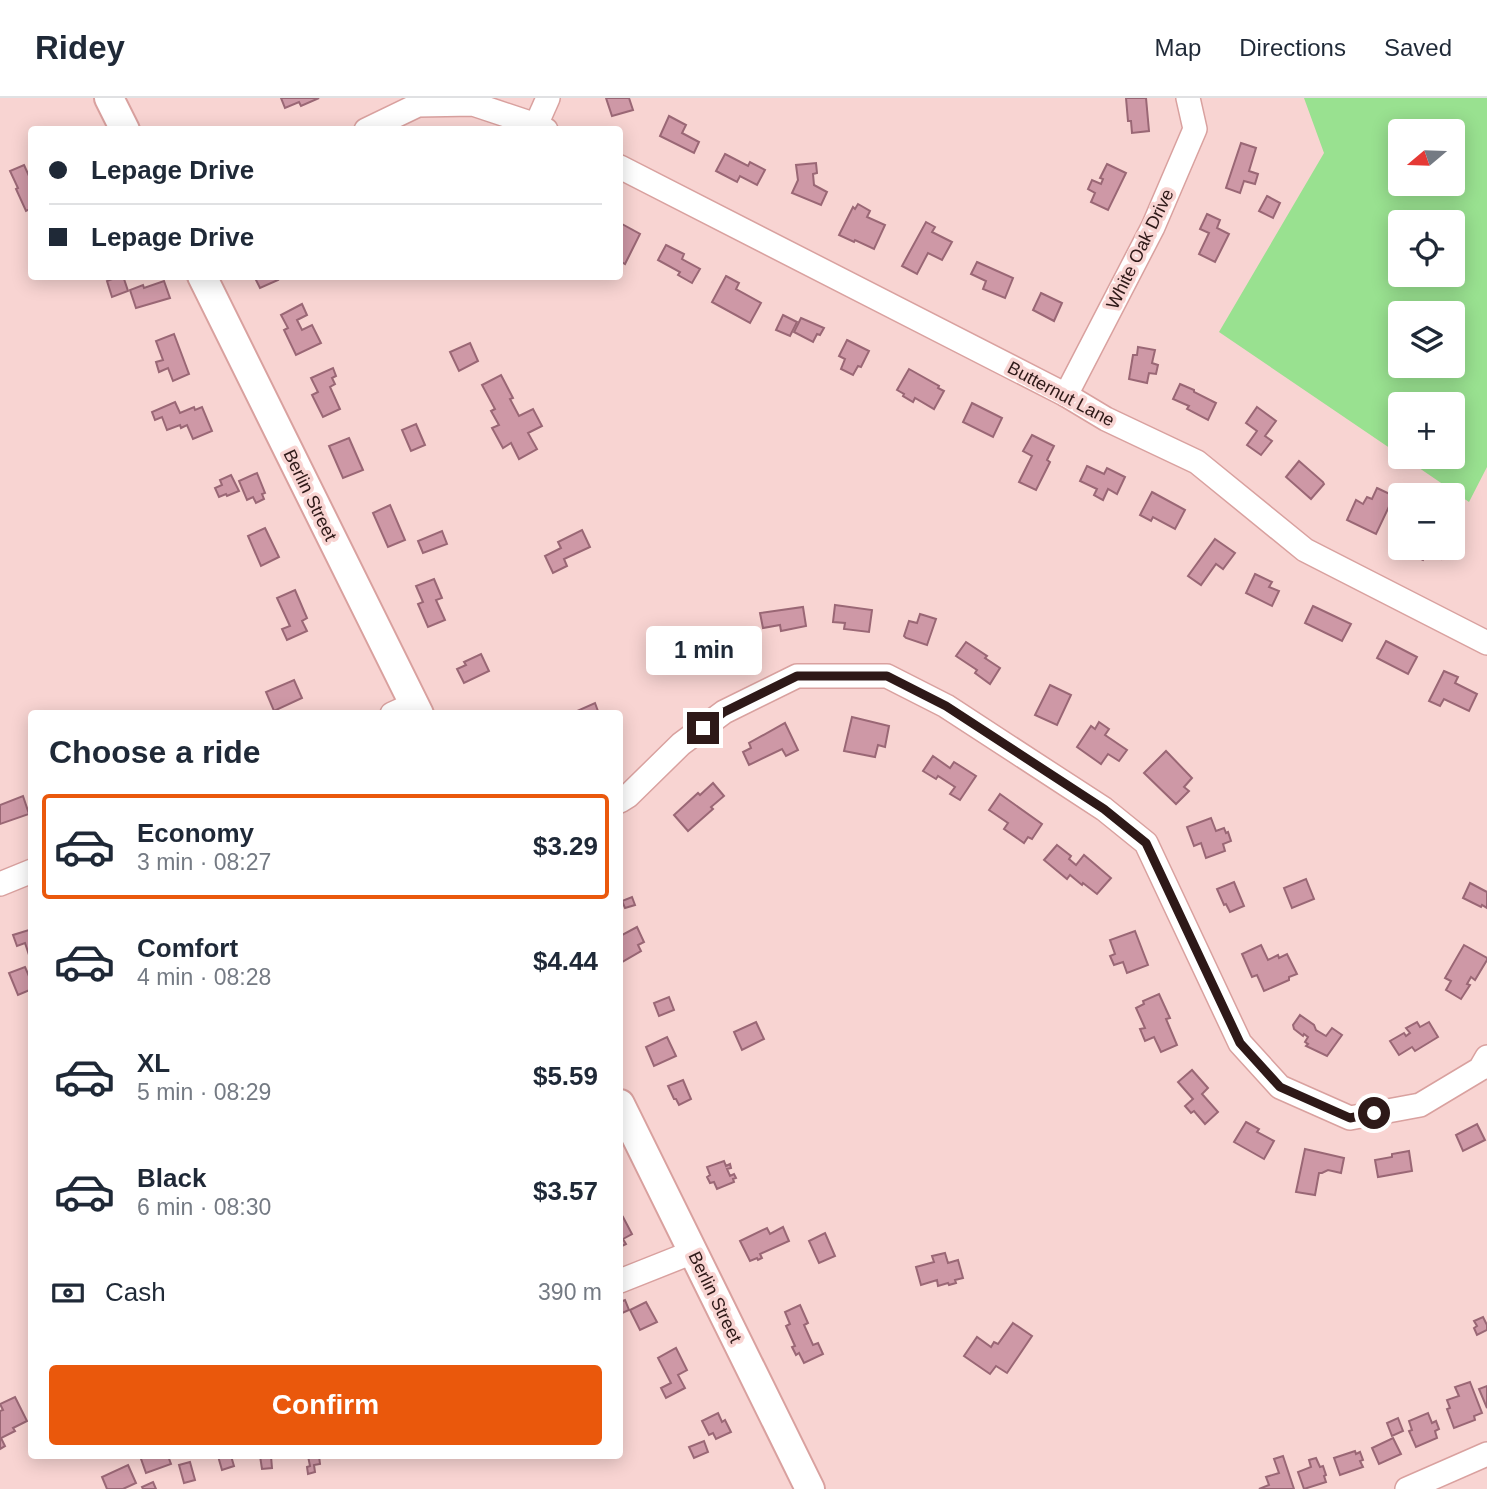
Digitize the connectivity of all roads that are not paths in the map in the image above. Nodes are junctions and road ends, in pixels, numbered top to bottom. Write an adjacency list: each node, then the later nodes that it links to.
1 (109, 98): 4 (main road)
2 (548, 98): 7 (street)
3 (1188, 98): 10 (street, White Oak Drive)
4 (123, 126)
5 (374, 126): 6 (street)
6 (538, 126)
7 (541, 126)
8 (623, 169): 10 (street, Butternut Lane)
9 (204, 280): 12 (main road, Berlin Street)
10 (1066, 395): 11 (street, Butternut Lane)
11 (1487, 643)
12 (408, 710)
13 (623, 799): 16 (street)
14 (28, 873): 15 (street)
15 (0, 884)
16 (1487, 1057)
17 (623, 1110): 18 (main road, Berlin Street)
18 (693, 1252): 19 (street); 21 (main road, Berlin Street)
19 (623, 1280)
20 (1487, 1454): 22 (street)
21 (810, 1489)
22 (1407, 1489)

